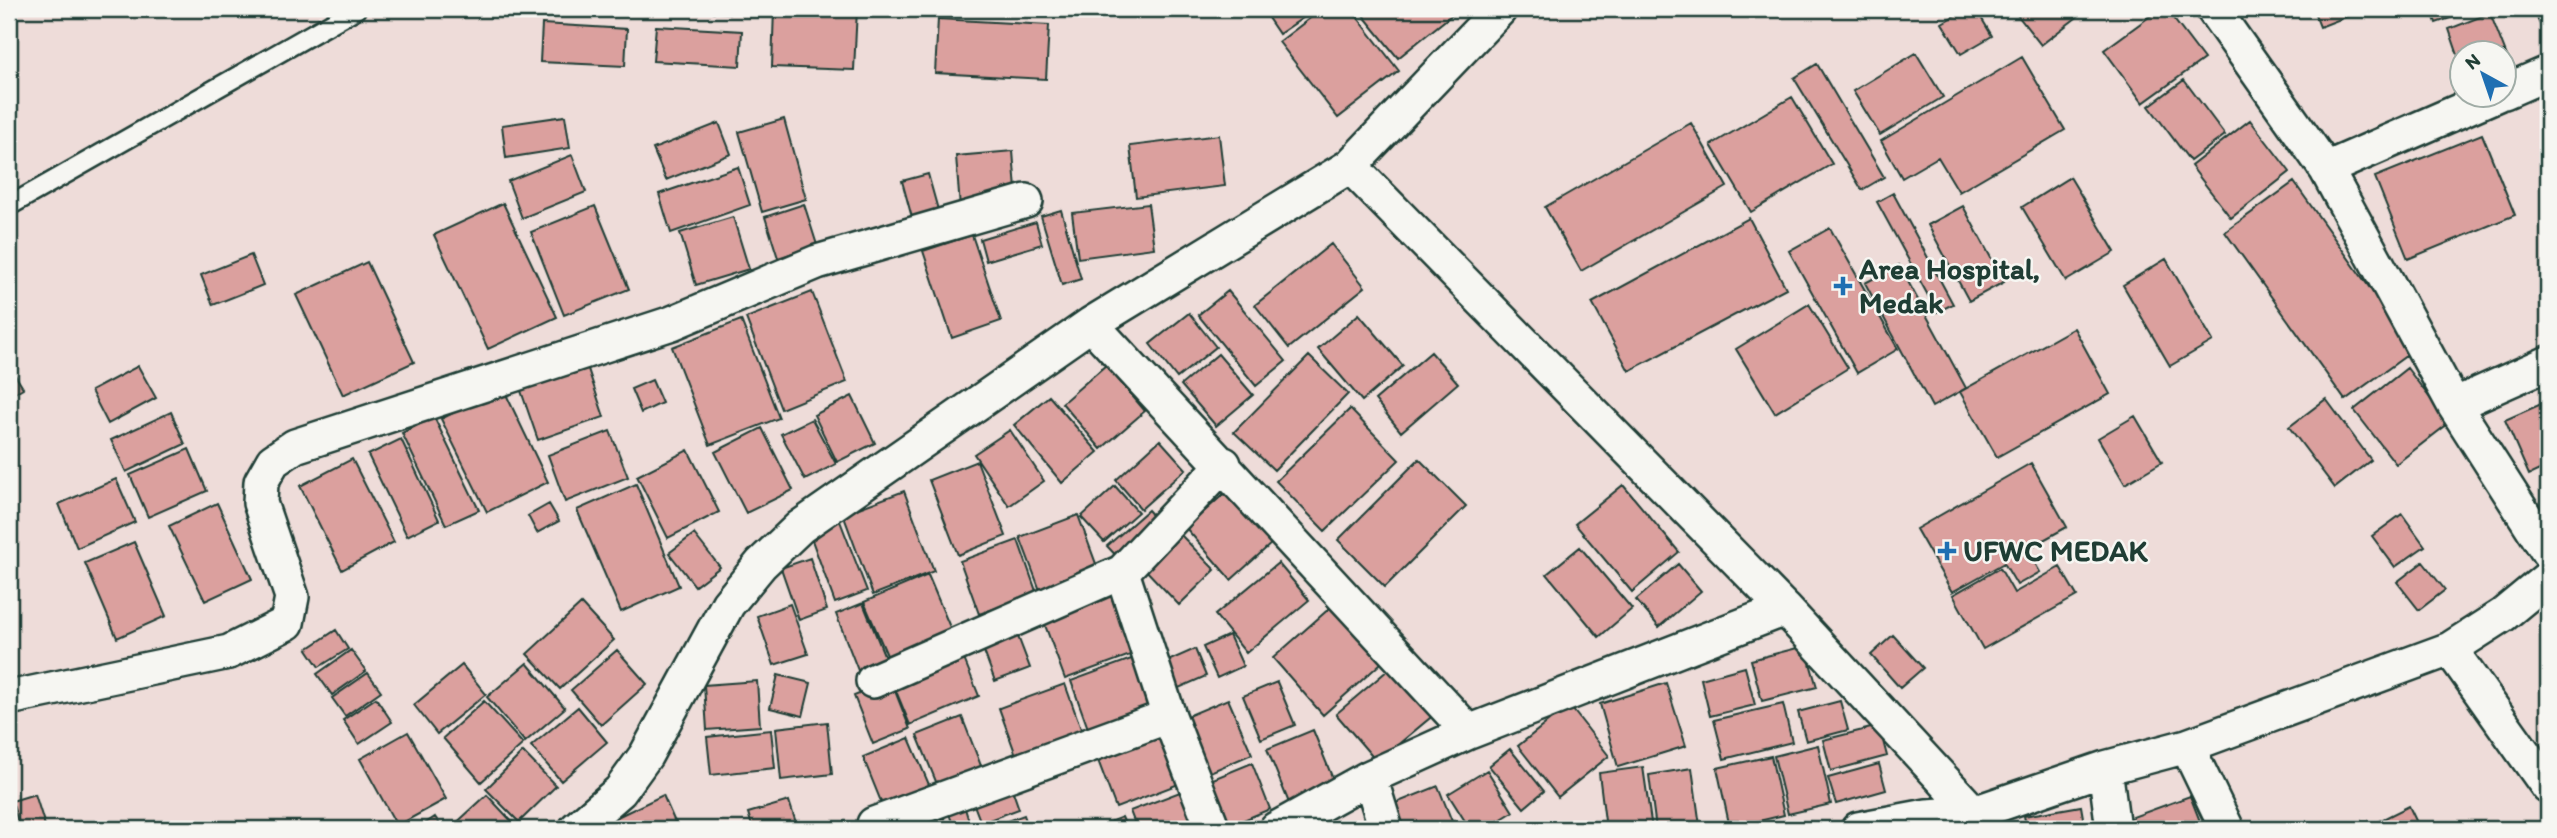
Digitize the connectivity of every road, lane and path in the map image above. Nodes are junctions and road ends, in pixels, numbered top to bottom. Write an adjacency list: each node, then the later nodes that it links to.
1 (356, 9): 10 (lane)
2 (1500, 9): 7 (street)
3 (2213, 9): 8 (street)
4 (2548, 73): 5 (street)
5 (2518, 86)
6 (2466, 108): 8 (street)
7 (1350, 166): 11 (street); 18 (street)
8 (2326, 169): 13 (street)
9 (1026, 201): 21 (street)
10 (9, 206)
11 (1090, 324): 14 (street); 31 (street)
12 (2548, 363): 13 (street)
13 (2454, 405): 15 (street)
14 (1224, 464): 16 (street); 23 (street)
15 (2548, 552)
16 (1122, 572): 20 (street); 22 (street)
17 (2548, 578): 19 (street)
18 (1785, 609): 23 (street); 28 (street)
19 (2450, 649): 24 (street); 27 (street)
20 (873, 681)
21 (9, 698)
22 (1169, 716): 30 (street); 32 (street)
23 (1469, 732): 26 (street)
24 (2187, 746): 25 (street); 37 (street)
25 (2105, 768): 28 (street); 36 (street)
26 (1370, 777): 33 (street); 34 (street)
27 (2548, 787)
28 (1974, 813): 29 (street)
29 (1928, 823): 35 (street)
30 (874, 824)
31 (576, 829)
32 (1213, 829)
33 (1276, 829)
34 (1386, 829)
35 (1858, 829)
36 (2113, 829)
37 (2227, 829)

